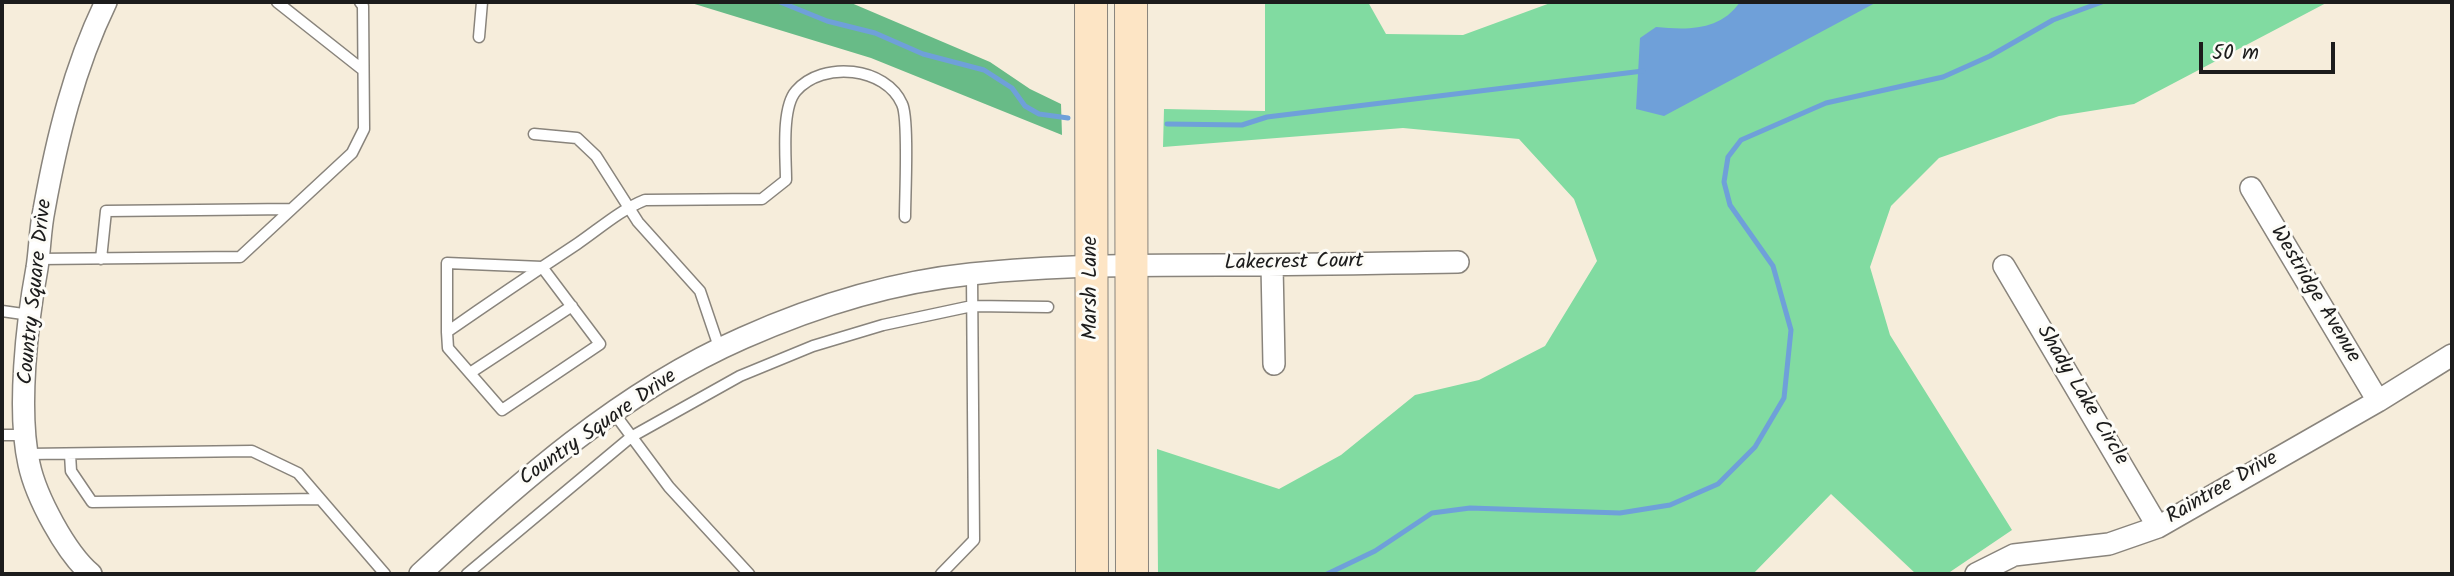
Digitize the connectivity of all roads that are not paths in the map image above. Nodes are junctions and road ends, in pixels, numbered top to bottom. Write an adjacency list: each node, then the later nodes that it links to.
1 (106, 2): 14 (street, Country Square Drive)
2 (276, 2): 8 (lane)
3 (360, 2): 8 (lane)
4 (482, 2): 7 (lane)
5 (1091, 2): 21 (main road, Marsh Lane)
6 (1131, 2): 17 (main road, Marsh Lane)
7 (480, 37)
8 (363, 70): 12 (lane)
9 (534, 134): 11 (lane)
10 (2251, 188): 33 (street, Westridge Avenue)
11 (629, 207): 13 (lane); 20 (lane); 29 (lane)
12 (291, 209): 15 (lane); 15 (lane)
13 (905, 217)
14 (38, 259): 15 (lane); 27 (street, Country Square Drive)
15 (100, 259)
16 (1458, 262): 18 (street, Lakecrest Court)
17 (1131, 265): 18 (street, Lakecrest Court); 21 (street, Country Square Drive); 48 (main road, Marsh Lane)
18 (1272, 265): 31 (street)
19 (2004, 266): 40 (street, Shady Lake Circle)
20 (542, 267): 23 (lane); 28 (lane); 28 (lane)
21 (1092, 267): 22 (street, Country Square Drive); 47 (main road, Marsh Lane)
22 (972, 274): 24 (lane); 29 (street, Country Square Drive)
23 (572, 306): 32 (lane); 32 (lane)
24 (972, 306): 25 (lane); 36 (lane); 46 (lane)
25 (1048, 307)
26 (2, 311): 27 (lane)
27 (30, 315): 37 (street, Country Square Drive)
28 (446, 332): 32 (lane)
29 (720, 350): 34 (street, Country Square Drive)
30 (2452, 355): 33 (street, Raintree Drive)
31 (1274, 364)
32 (470, 373)
33 (2378, 401): 40 (street, Raintree Drive)
34 (614, 413): 36 (lane); 41 (street, Country Square Drive)
35 (2, 435): 37 (lane)
36 (631, 437): 44 (lane); 45 (lane)
37 (27, 444): 38 (lane); 42 (street, Country Square Drive)
38 (70, 454): 39 (lane); 39 (lane)
39 (320, 499): 43 (lane)
40 (2158, 527): 49 (street, Raintree Drive)
41 (430, 571)
42 (92, 574)
43 (385, 574)
44 (467, 574)
45 (749, 574)
46 (941, 574)
47 (1093, 574)
48 (1132, 574)
49 (1976, 574)

